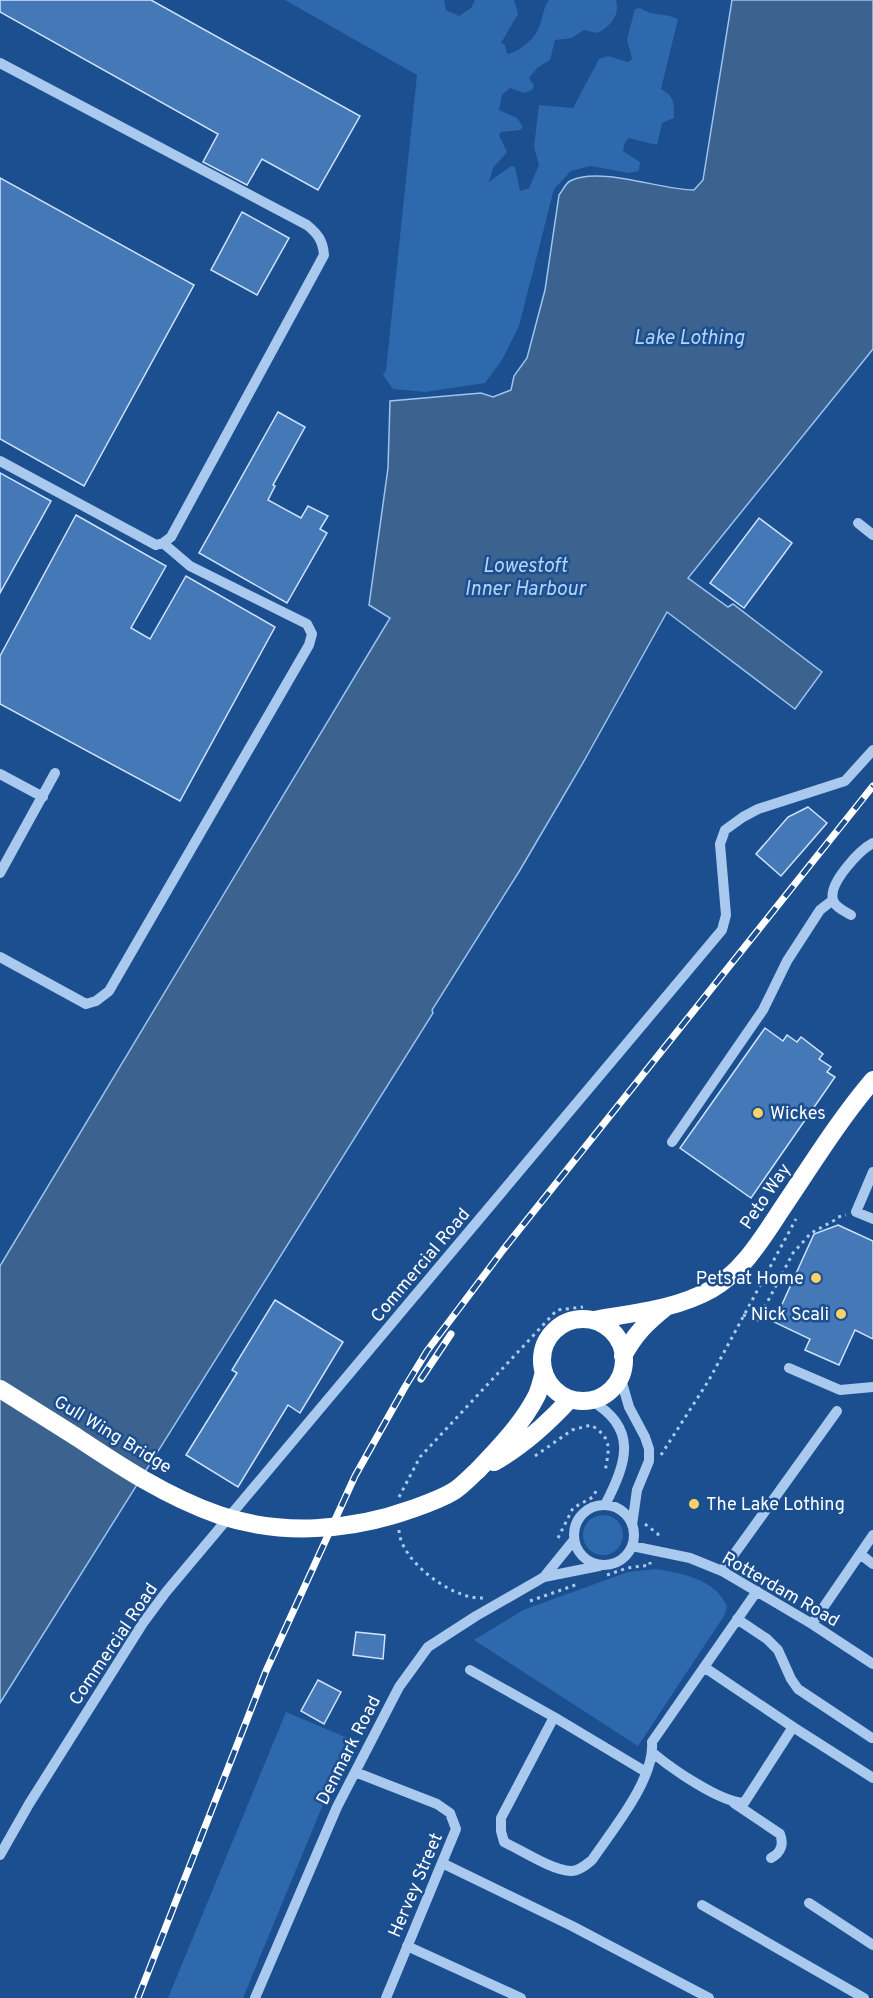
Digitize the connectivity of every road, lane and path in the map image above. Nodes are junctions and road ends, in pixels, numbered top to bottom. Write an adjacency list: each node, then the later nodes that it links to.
1 (0, 63): 5 (street)
2 (0, 462): 5 (street)
3 (858, 523): 4 (street)
4 (873, 535)
5 (164, 543): 14 (street)
6 (873, 750): 57 (street, Commercial Road)
7 (55, 773): 9 (street)
8 (0, 774): 9 (street)
9 (43, 797): 11 (street)
10 (873, 843): 12 (street)
11 (0, 873)
12 (833, 900): 13 (street); 16 (street)
13 (851, 915)
14 (0, 957)
15 (873, 1080): 20 (highway, Peto Way)
16 (672, 1142)
17 (873, 1173): 19 (street)
18 (835, 1220): 21 (path)
19 (873, 1220)
20 (667, 1306): 22 (highway, Peto Way); 23 (highway, Peto Way)
21 (743, 1315)
22 (594, 1320): 23 (highway); 25 (highway)
23 (623, 1356): 26 (highway)
24 (789, 1368): 27 (street)
25 (544, 1372): 29 (highway); 32 (highway)
26 (620, 1376): 30 (highway); 34 (street)
27 (873, 1387)
28 (0, 1389): 32 (highway, Gull Wing Bridge, bridge)
29 (570, 1399): 30 (highway); 32 (highway)
30 (590, 1400): 33 (street)
31 (837, 1411): 41 (street)
32 (478, 1470)
33 (605, 1505): 34 (street); 36 (street)
34 (633, 1525): 37 (street)
35 (873, 1535): 38 (street)
36 (574, 1540): 40 (street); 42 (street, Denmark Road)
37 (632, 1546): 40 (street); 41 (street, Rotterdam Road)
38 (860, 1554): 39 (street); 45 (street)
39 (873, 1564)
40 (602, 1565): 42 (street, Denmark Road)
41 (722, 1571): 43 (street, Rotterdam Road)
42 (544, 1577): 53 (street, Denmark Road)
43 (757, 1591): 44 (street); 45 (street, Rotterdam Road)
44 (736, 1619): 47 (street); 51 (street)
45 (812, 1624): 46 (street, Rotterdam Road)
46 (873, 1664)
47 (704, 1667): 50 (street); 52 (street)
48 (470, 1670): 49 (street)
49 (554, 1717): 54 (street); 54 (street)
50 (793, 1727): 55 (street); 56 (street)
51 (872, 1738)
52 (653, 1753): 54 (street); 56 (street)
53 (355, 1772): 59 (street, Hervey Street); 64 (street, Denmark Road)
54 (646, 1772)
55 (873, 1778)
56 (734, 1803): 58 (street)
57 (0, 1856)
58 (771, 1858)
59 (442, 1863): 63 (street, Hervey Street); 67 (street)
60 (809, 1903): 62 (street)
61 (702, 1905): 68 (street)
62 (873, 1945)
63 (407, 1946): 65 (street, Hervey Street); 66 (street)
64 (255, 1998)
65 (386, 1998)
66 (521, 1998)
67 (709, 1998)
68 (864, 1998)

